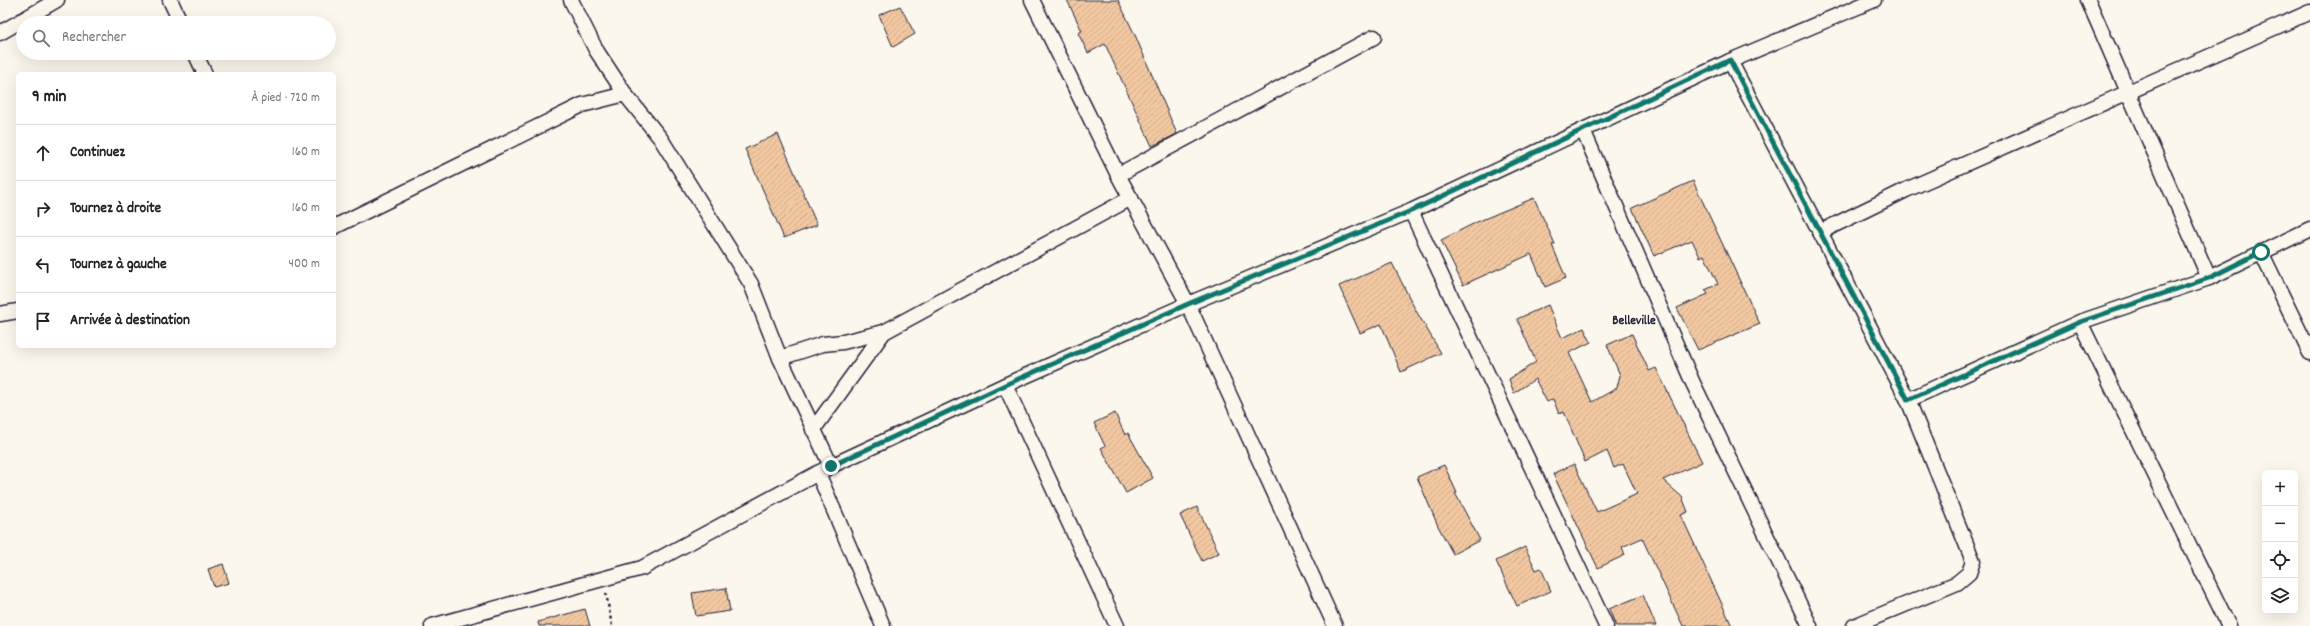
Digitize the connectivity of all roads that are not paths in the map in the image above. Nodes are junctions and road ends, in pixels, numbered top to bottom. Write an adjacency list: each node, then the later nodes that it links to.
1 (57, 0): 8 (street)
2 (170, 0): 9 (street)
3 (571, 0): 17 (street)
4 (1032, 0): 19 (street)
5 (1874, 0): 14 (street)
6 (2088, 0): 16 (street)
7 (2310, 12): 16 (street)
8 (28, 16)
9 (178, 16)
10 (16, 23): 11 (street)
11 (0, 32)
12 (1374, 37): 19 (street)
13 (198, 60): 15 (street)
14 (1730, 60): 18 (street); 24 (street)
15 (204, 72)
16 (2130, 92): 24 (street); 26 (street)
17 (625, 94): 22 (street); 33 (street)
18 (1583, 130): 21 (street); 44 (street)
19 (1118, 175): 20 (street)
20 (1131, 198): 27 (street); 31 (street)
21 (1411, 211): 27 (street); 43 (street)
22 (336, 226)
23 (2310, 229): 25 (street)
24 (1820, 232): 35 (street)
25 (2261, 252): 26 (street); 32 (street)
26 (2209, 278): 30 (street)
27 (1188, 304): 34 (street); 42 (street)
28 (16, 311): 29 (street)
29 (0, 314)
30 (2080, 322): 35 (street); 46 (street)
31 (884, 332): 33 (street); 36 (street)
32 (2310, 353)
33 (780, 358): 36 (street)
34 (1005, 385): 37 (street); 41 (street)
35 (1908, 400): 45 (street)
36 (813, 430): 37 (street)
37 (831, 466): 38 (street)
38 (818, 473): 39 (street); 40 (street)
39 (432, 626)
40 (883, 626)
41 (1117, 626)
42 (1335, 626)
43 (1606, 626)
44 (1810, 626)
45 (1854, 626)
46 (2229, 626)

